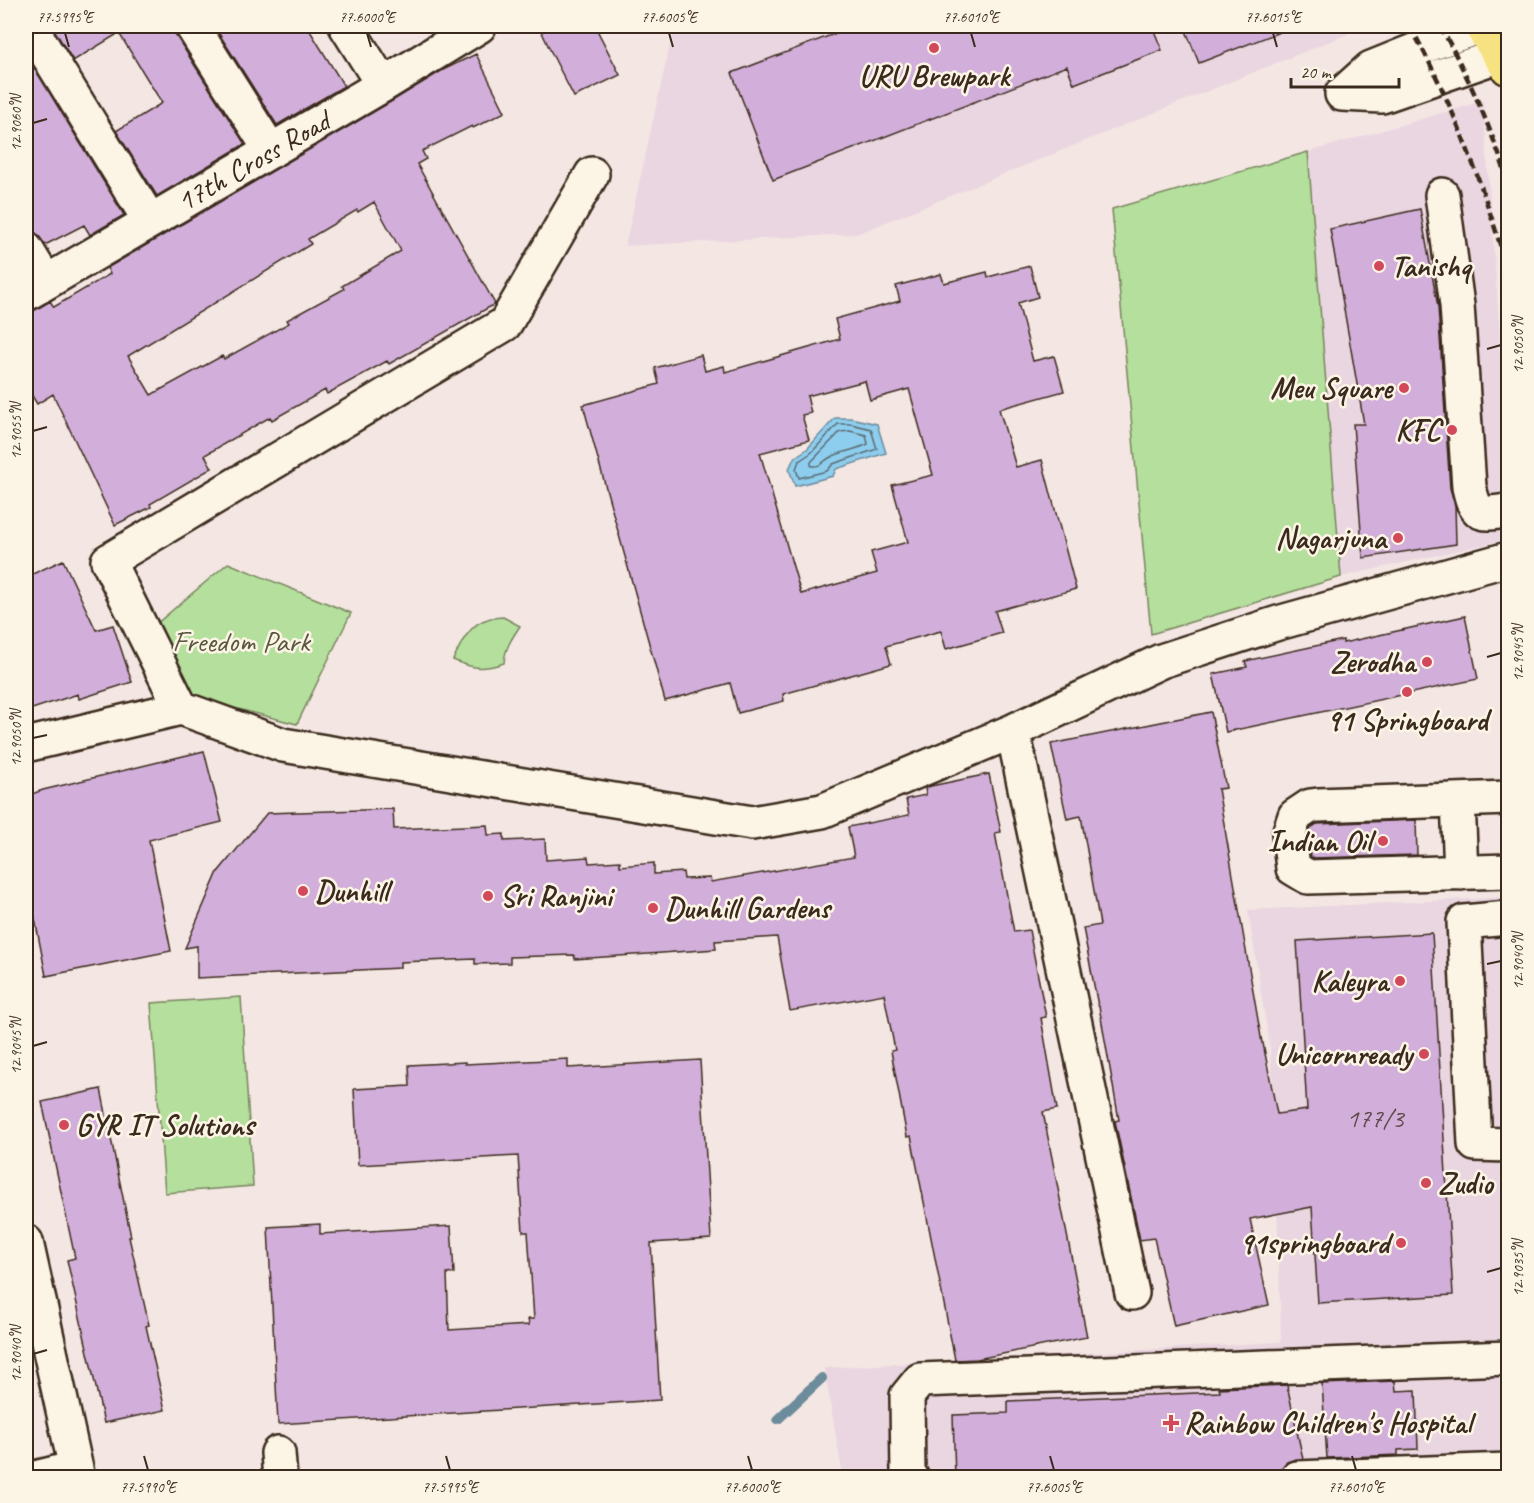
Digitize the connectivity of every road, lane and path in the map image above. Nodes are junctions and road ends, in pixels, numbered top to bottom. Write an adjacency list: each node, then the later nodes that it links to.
1 (30, 26): 11 (street)
2 (192, 26): 8 (street)
3 (346, 26): 7 (street)
4 (479, 26): 7 (street, 17th Cross Road)
5 (1481, 26): 6 (main road); 6 (street)
6 (1506, 65)
7 (383, 85): 8 (street, 17th Cross Road)
8 (271, 151): 11 (street, 17th Cross Road)
9 (592, 174): 16 (street)
10 (1442, 195): 14 (street)
11 (150, 221): 13 (street, 17th Cross Road)
12 (26, 249): 13 (street)
13 (36, 288)
14 (1509, 511)
15 (1509, 559): 17 (street)
16 (181, 708): 17 (street); 18 (street)
17 (1013, 730): 26 (street)
18 (26, 745)
19 (1509, 798): 20 (street)
20 (1458, 800): 22 (street); 22 (street)
21 (1509, 871): 22 (street)
22 (1461, 873)
23 (1509, 918): 24 (street)
24 (1509, 1145)
25 (26, 1242): 29 (street)
26 (1132, 1293)
27 (1509, 1358): 31 (street)
28 (1509, 1470): 32 (street)
29 (77, 1473): 30 (street)
30 (35, 1478)
31 (912, 1478)
32 (1297, 1478)

